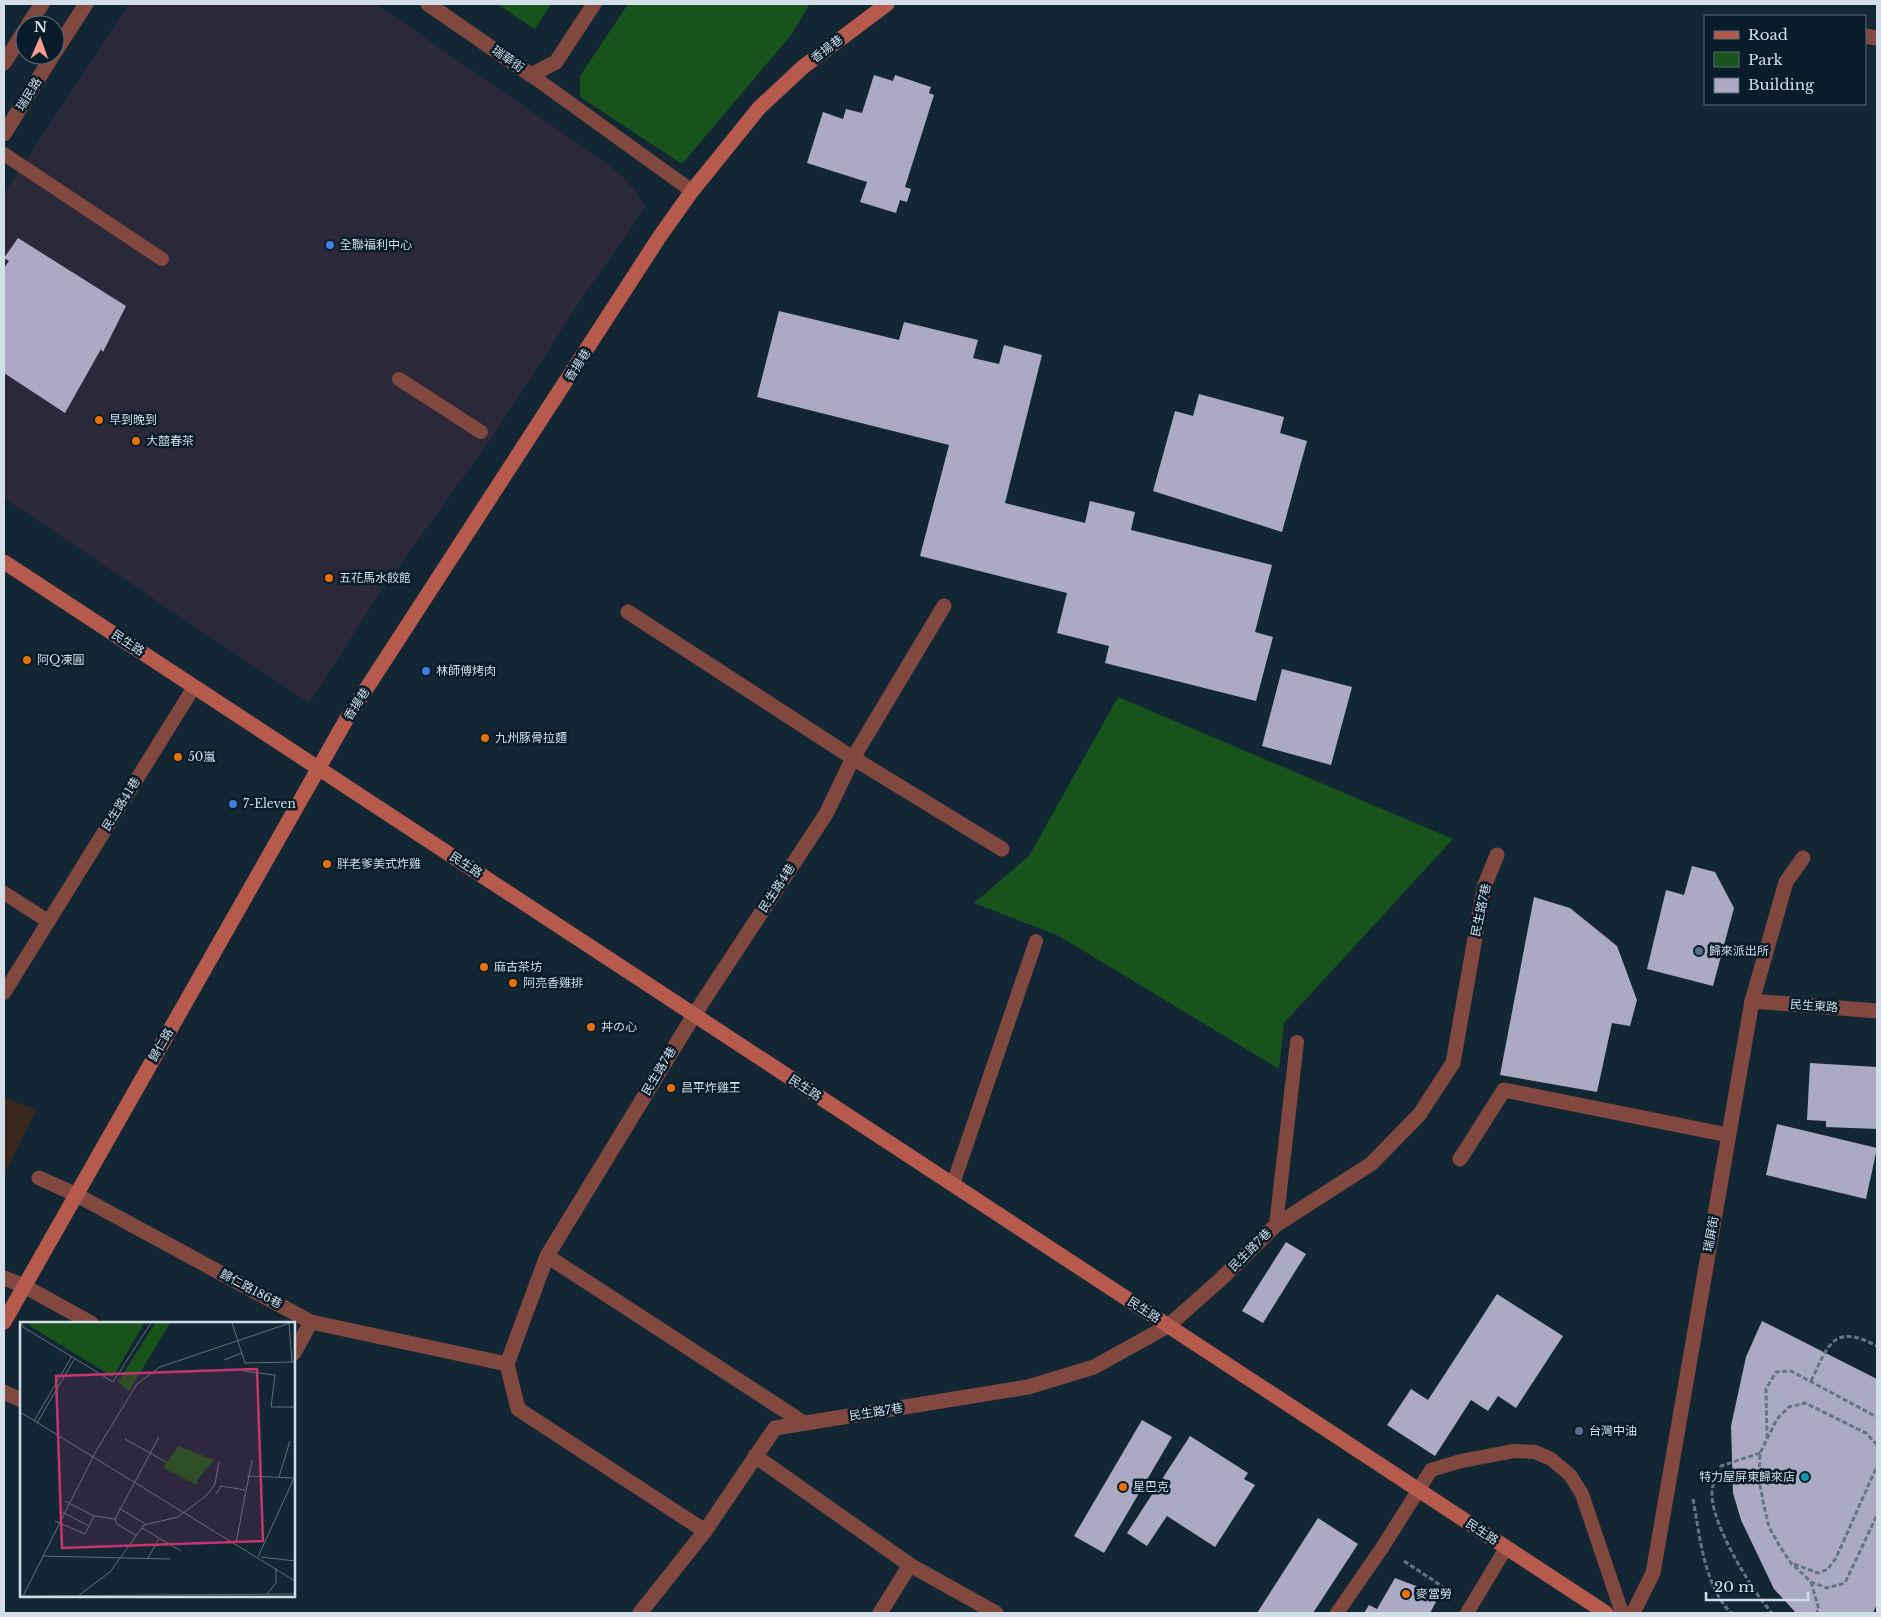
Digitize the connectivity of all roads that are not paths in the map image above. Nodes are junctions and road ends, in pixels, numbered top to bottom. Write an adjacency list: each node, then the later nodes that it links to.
1 (42, 4): 6 (street)
2 (86, 4): 7 (street, 瑞民路)
3 (428, 4): 11 (street, 瑞華街)
4 (594, 4): 11 (street, 瑞華街)
5 (887, 4): 14 (street, 香揚巷)
6 (35, 15)
7 (65, 37)
8 (15, 46): 9 (street)
9 (4, 63)
10 (47, 65): 12 (street, 瑞民路)
11 (531, 75): 14 (lane)
12 (4, 134)
13 (4, 154): 15 (lane)
14 (692, 191): 23 (street, 香揚巷)
15 (162, 259)
16 (399, 380): 17 (lane)
17 (482, 432)
18 (4, 562): 21 (street, 民生路)
19 (944, 606): 22 (street, 民生路4巷)
20 (628, 612): 22 (street)
21 (194, 687): 23 (street, 民生路); 28 (lane, 民生路41巷)
22 (853, 758): 24 (street); 33 (street, 民生路4巷)
23 (318, 768): 33 (street, 民生路); 39 (street, 歸仁路)
24 (1002, 849)
25 (1497, 855): 40 (street, 民生路7巷)
26 (1803, 858): 31 (street, 瑞屏街)
27 (4, 893): 28 (lane)
28 (48, 921): 30 (lane, 民生路41巷)
29 (1036, 941): 38 (lane)
30 (4, 992)
31 (1752, 1001): 32 (street, 民生東路); 35 (street, 瑞屏街)
32 (1877, 1011)
33 (694, 1014): 38 (street, 民生路); 41 (street, 民生路7巷)
34 (1297, 1042): 40 (lane)
35 (1728, 1134): 36 (street); 65 (street, 瑞屏街)
36 (1460, 1159)
37 (39, 1178): 39 (street, 歸仁路186巷)
38 (953, 1184): 47 (street, 民生路)
39 (75, 1194): 43 (street, 歸仁路); 46 (street, 歸仁路186巷)
40 (1276, 1225): 47 (street, 民生路7巷)
41 (547, 1256): 49 (street, 民生路7巷); 52 (street)
42 (4, 1278): 43 (street)
43 (24, 1286): 44 (street, 歸仁路); 45 (street)
44 (4, 1322)
45 (90, 1322)
46 (311, 1322): 48 (street); 49 (street, 歸仁路186巷)
47 (1168, 1326): 52 (street, 民生路7巷); 54 (street, 民生路)
48 (295, 1351)
49 (507, 1364): 55 (street)
50 (4, 1392): 51 (street)
51 (20, 1400)
52 (804, 1424): 53 (street, 民生路7巷)
53 (756, 1456): 55 (street, 民生路7巷); 57 (street)
54 (1417, 1489): 56 (street, 民生路); 62 (lane); 64 (lane)
55 (705, 1531): 59 (street, 民生路7巷)
56 (1506, 1548): 58 (lane); 63 (street, 民生路)
57 (910, 1565): 60 (street); 61 (street)
58 (1469, 1610)
59 (640, 1613)
60 (880, 1613)
61 (996, 1613)
62 (1336, 1613)
63 (1606, 1613)
64 (1622, 1613)
65 (1633, 1613)

